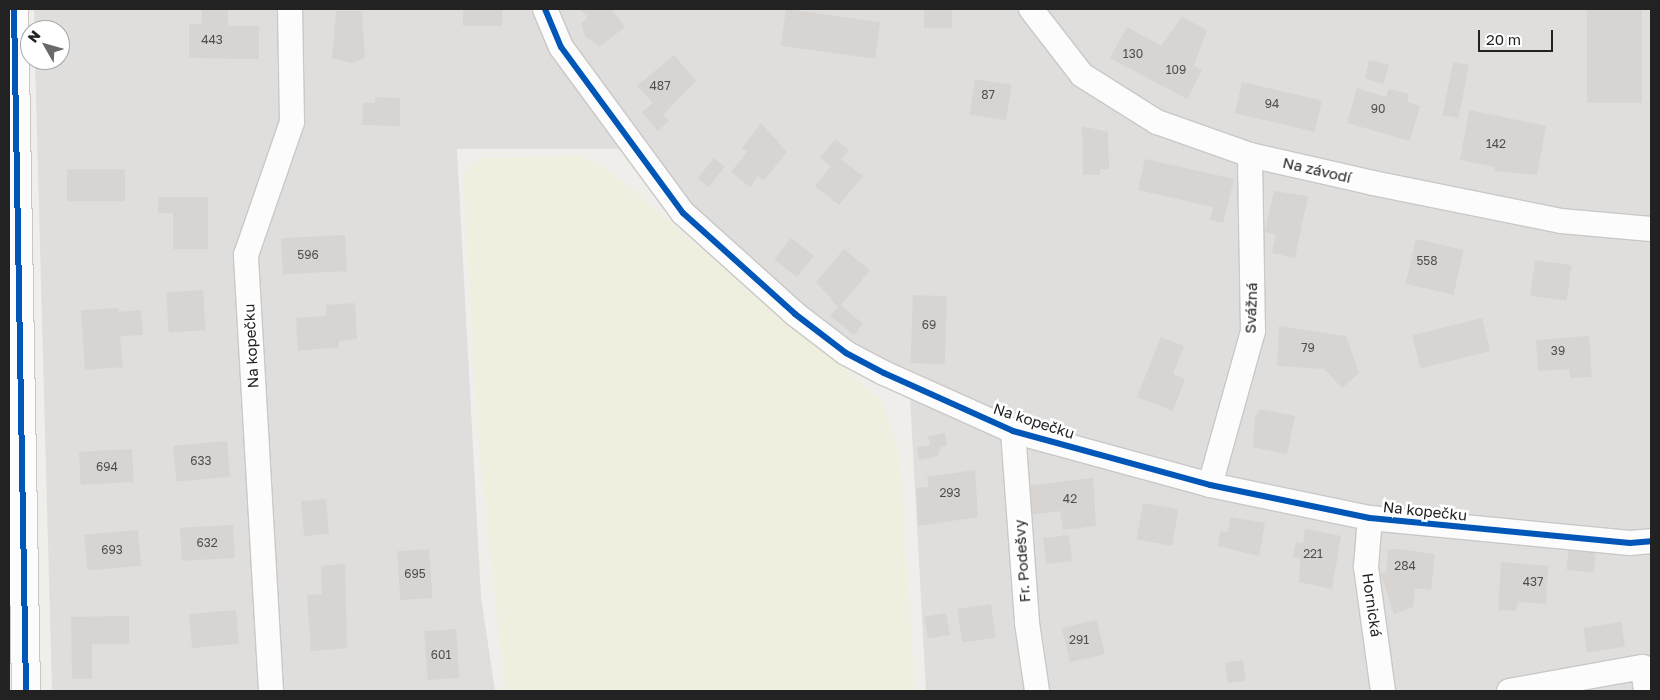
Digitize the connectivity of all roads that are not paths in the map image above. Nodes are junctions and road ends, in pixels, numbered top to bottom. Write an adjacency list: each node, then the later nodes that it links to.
1 (14, 9): 11 (street)
2 (290, 9): 12 (street, Na kopečku)
3 (545, 9): 7 (street, Na kopečku)
4 (1030, 9): 5 (street, Na závodí)
5 (1250, 155): 6 (street, Na závodí); 8 (street, Svážná)
6 (1651, 229)
7 (1013, 431): 8 (street, Na kopečku); 13 (street, Fr. Podešvy)
8 (1210, 485): 9 (street, Na kopečku)
9 (1370, 518): 10 (street, Na kopečku); 14 (street, Hornická)
10 (1651, 541)
11 (26, 691)
12 (271, 691)
13 (1037, 691)
14 (1383, 691)
15 (1509, 691): 16 (street)
16 (1646, 691)

